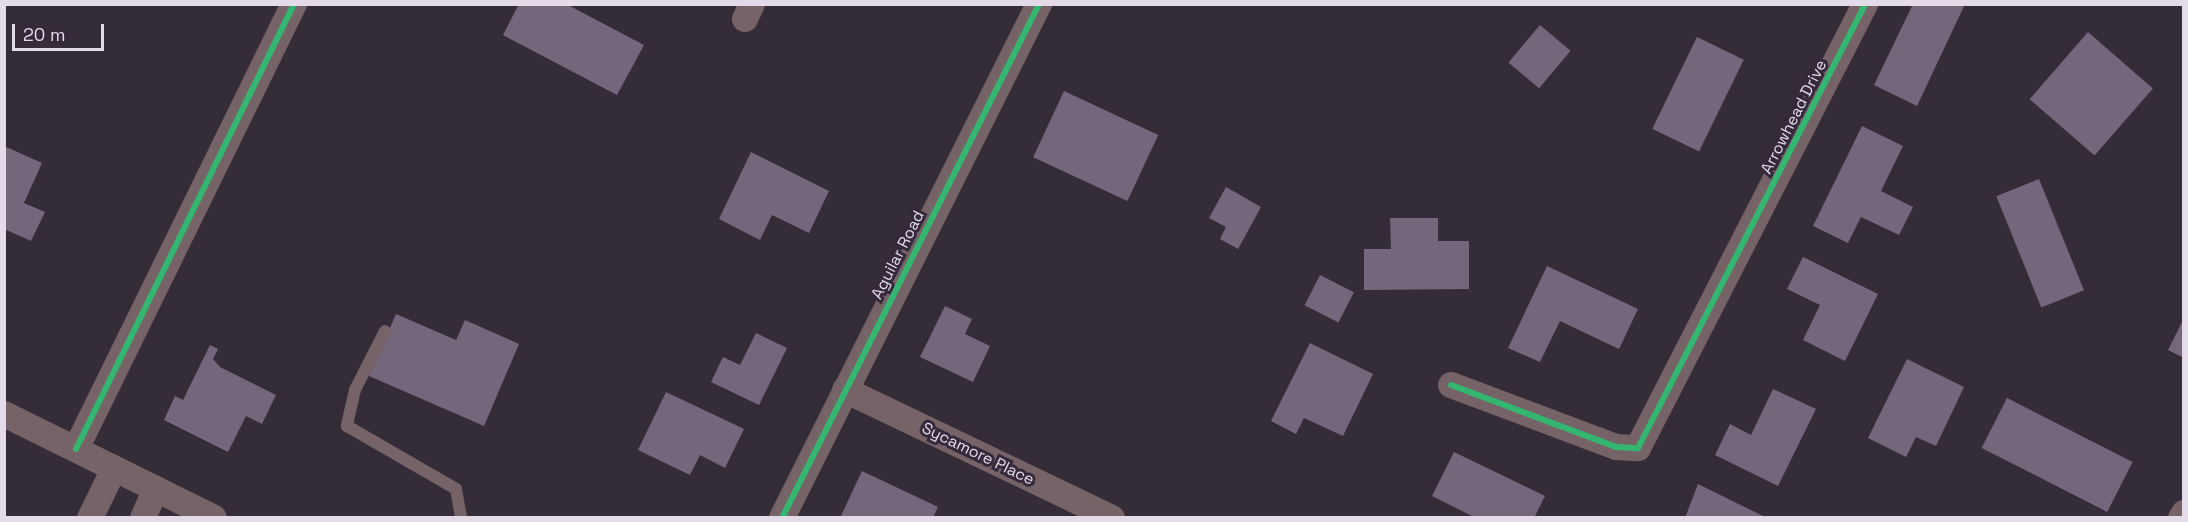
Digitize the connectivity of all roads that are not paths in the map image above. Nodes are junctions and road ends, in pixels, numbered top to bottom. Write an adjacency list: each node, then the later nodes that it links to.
1 (294, 4): 8 (street)
2 (1039, 4): 6 (street, Aguilar Road)
3 (1865, 4): 5 (street, Arrowhead Drive)
4 (385, 331): 15 (lane)
5 (1451, 386)
6 (845, 390): 16 (street, Aguilar Road); 17 (street, Sycamore Place)
7 (4, 414): 8 (street)
8 (76, 449): 9 (street)
9 (114, 469): 10 (street); 12 (street)
10 (156, 489): 13 (street); 14 (street)
11 (2184, 513): 18 (street)
12 (90, 518)
13 (143, 518)
14 (214, 518)
15 (461, 518)
16 (782, 518)
17 (1112, 518)
18 (2181, 518)

